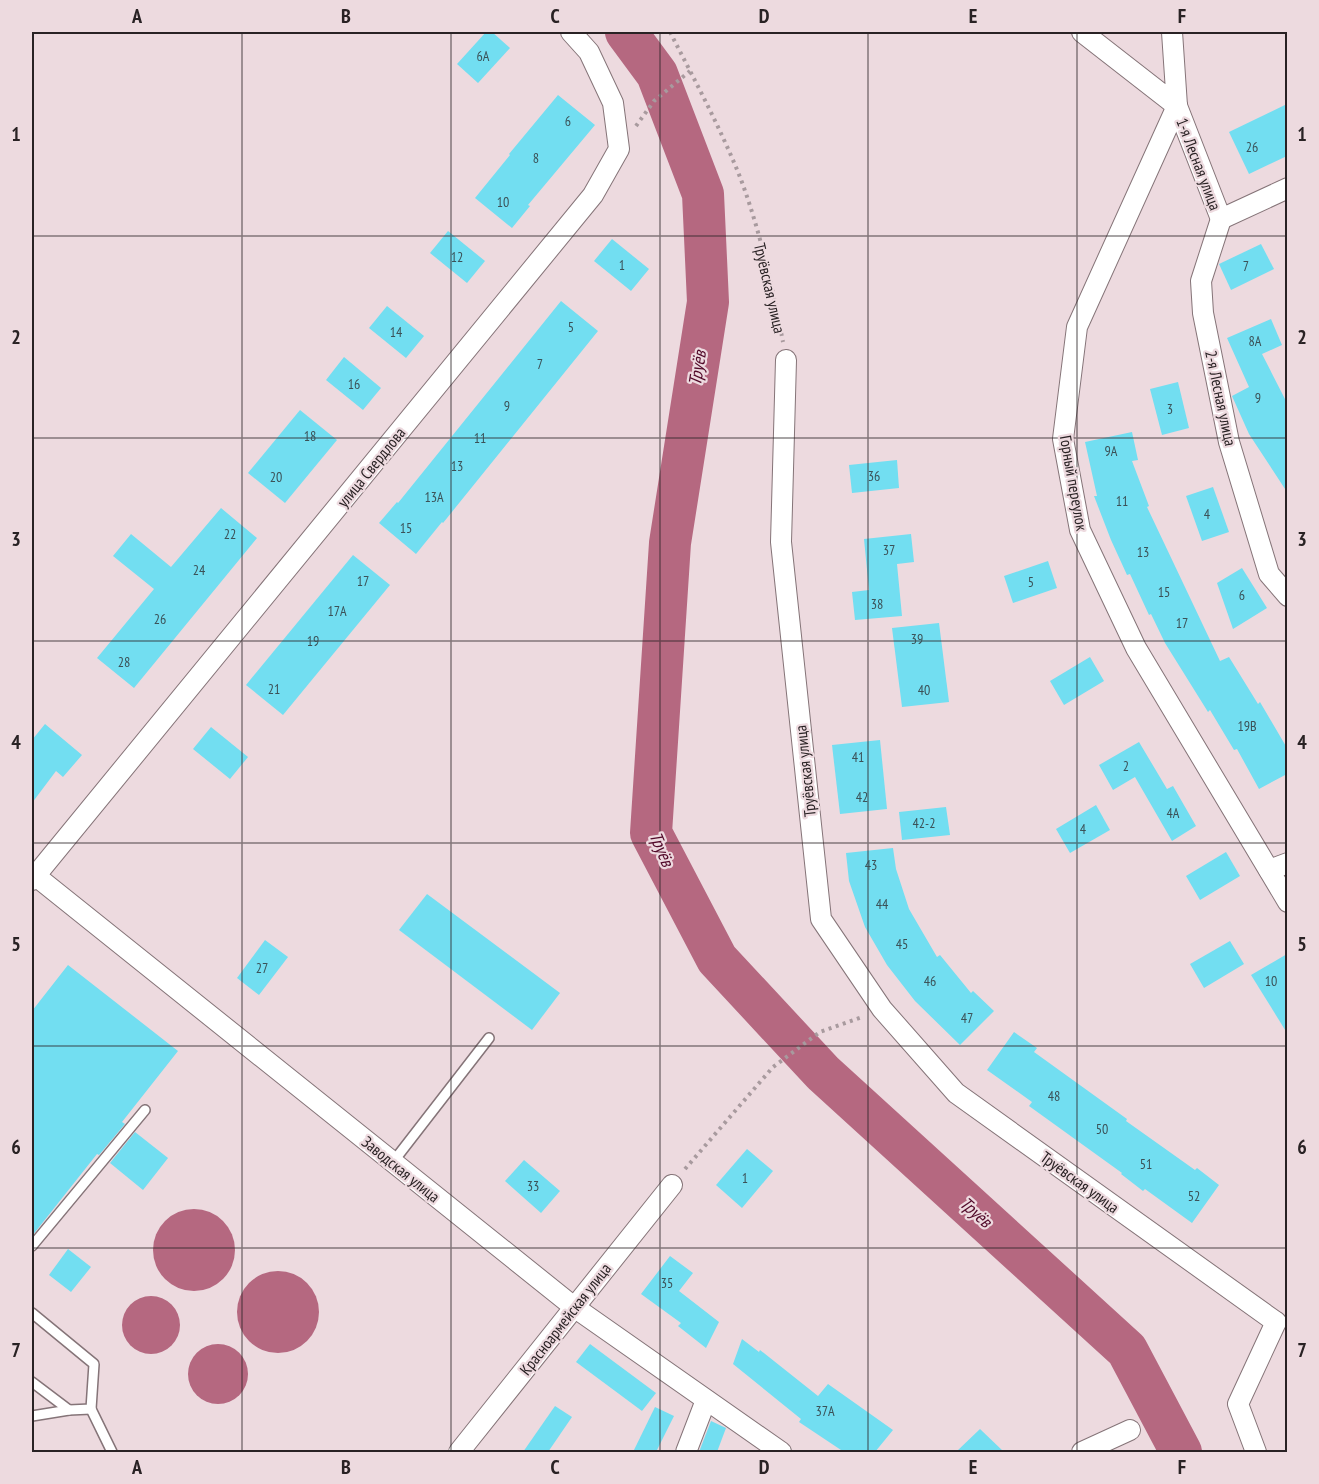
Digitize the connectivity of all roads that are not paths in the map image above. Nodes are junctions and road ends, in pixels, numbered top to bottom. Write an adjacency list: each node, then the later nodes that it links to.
1 (571, 32): 12 (street, улица Свердлова)
2 (1082, 32): 4 (street, 1-я Лесная улица)
3 (1172, 32): 4 (street, 1-я Лесная улица)
4 (1177, 106): 6 (street, 1-я Лесная улица); 11 (street, Горный переулок)
5 (1287, 188): 6 (street, 1-я Лесная улица)
6 (1221, 219): 8 (street, 2-я Лесная улица)
7 (786, 360): 21 (street, Труёвская улица)
8 (1278, 574): 9 (street, 2-я Лесная улица)
9 (1287, 596)
10 (1287, 863): 11 (street)
11 (1269, 870): 13 (street, Горный переулок)
12 (33, 876): 16 (street, Заводская улица)
13 (1287, 902)
14 (489, 1038): 16 (lane)
15 (145, 1110): 18 (lane)
16 (393, 1162): 19 (street, Заводская улица)
17 (672, 1185): 19 (street, Красноармейская улица)
18 (32, 1246)
19 (574, 1307): 23 (street, Заводская улица); 29 (street, Красноармейская улица)
20 (32, 1312): 24 (lane)
21 (1282, 1320): 33 (street)
22 (32, 1382): 25 (lane)
23 (706, 1400): 30 (street); 31 (street, Заводская улица)
24 (91, 1409): 25 (lane); 28 (lane)
25 (69, 1410): 26 (lane)
26 (32, 1416)
27 (1130, 1430): 32 (street)
28 (112, 1452)
29 (459, 1452)
30 (686, 1452)
31 (781, 1452)
32 (1082, 1452)
33 (1256, 1452)

